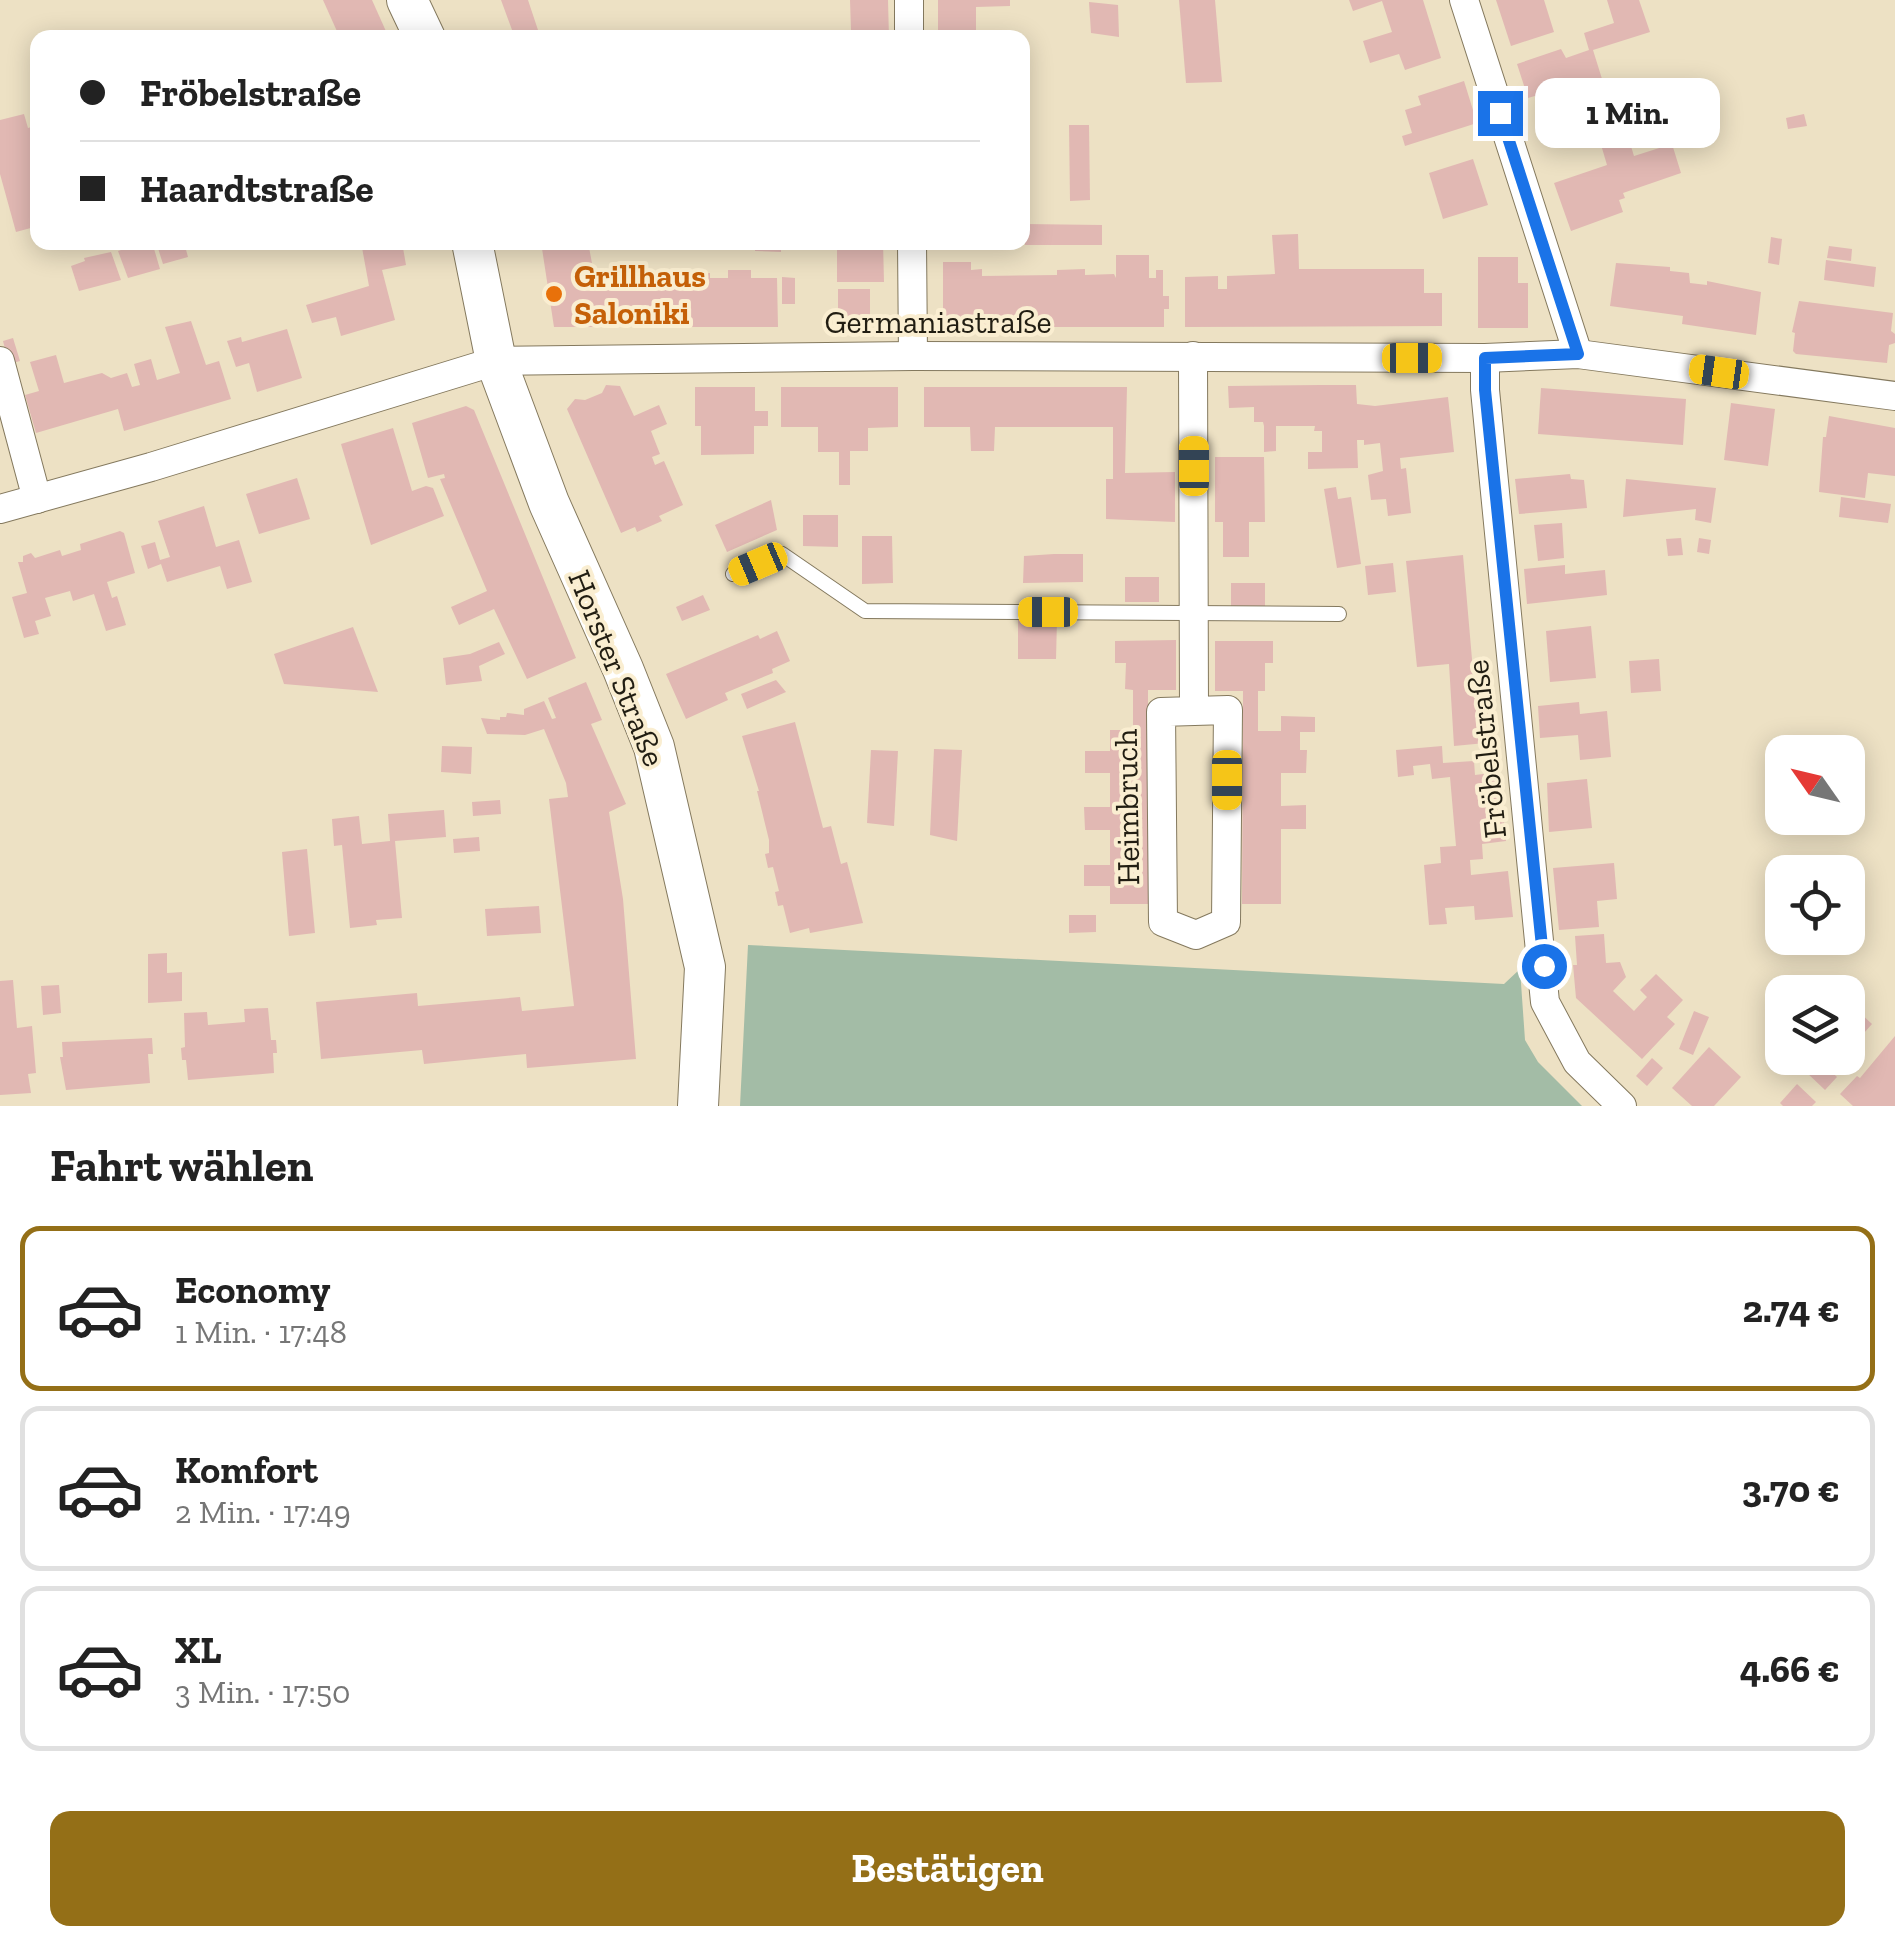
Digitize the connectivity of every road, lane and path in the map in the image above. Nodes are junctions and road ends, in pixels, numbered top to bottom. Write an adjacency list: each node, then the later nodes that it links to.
1 (407, 0): 4 (main road)
2 (909, 0): 5 (street)
3 (1464, 0): 8 (street)
4 (422, 30)
5 (909, 30)
6 (474, 250): 13 (main road, Horster Straße)
7 (912, 250): 9 (street)
8 (1578, 354): 11 (street, Germaniastraße); 14 (street, Germaniastraße)
9 (913, 356): 10 (street, Germaniastraße); 13 (street, Germaniastraße)
10 (1193, 356): 11 (street, Germaniastraße); 18 (street)
11 (1485, 358): 22 (street, Fröbelstraße)
12 (0, 361): 15 (street)
13 (496, 361): 15 (street, Germaniastraße); 21 (main road, Horster Straße)
14 (1895, 396)
15 (37, 498): 16 (street, Germaniastraße)
16 (0, 508)
17 (733, 574): 18 (lane)
18 (1194, 613): 19 (lane); 20 (street)
19 (1339, 614)
20 (1194, 711): 20 (street, Heimbruch)
21 (698, 1106)
22 (1622, 1106)

